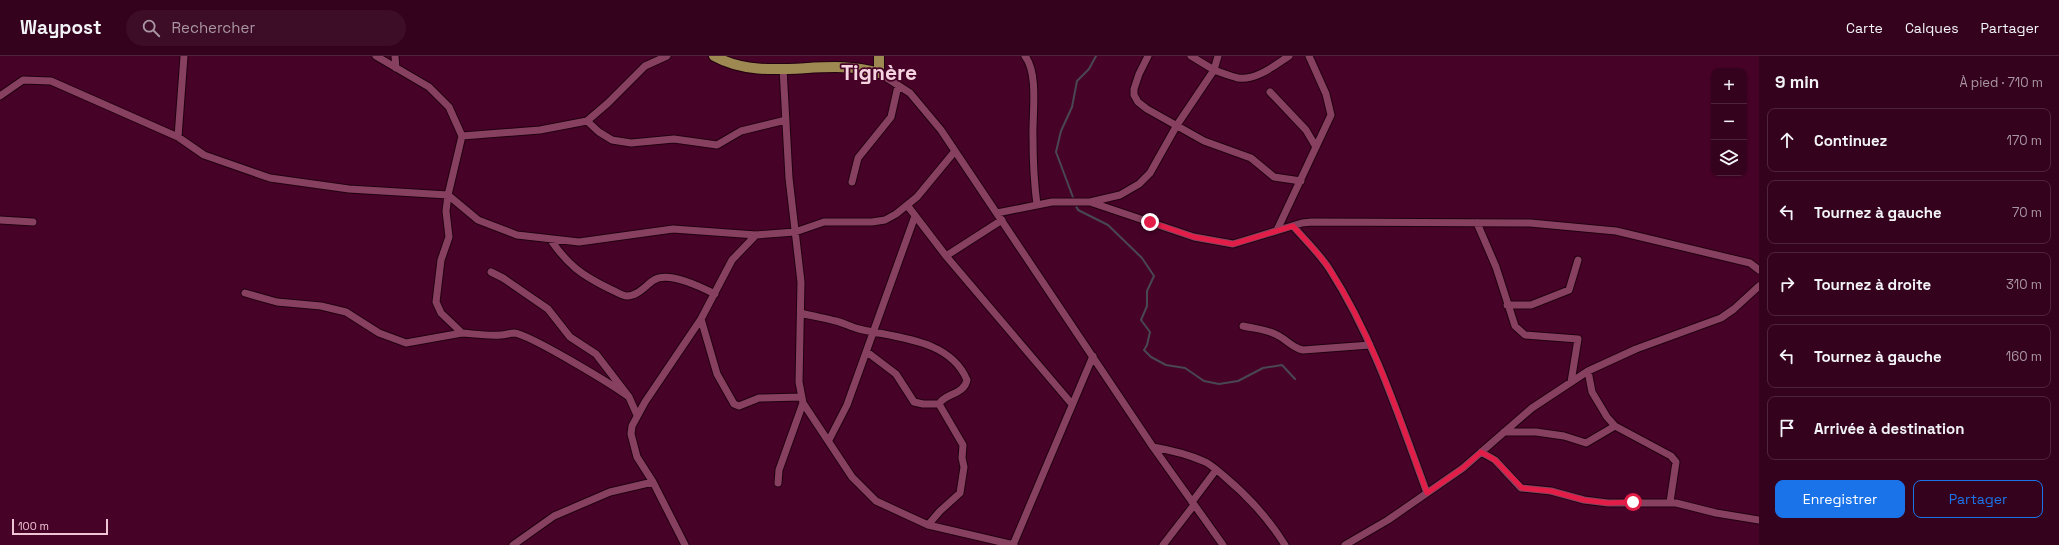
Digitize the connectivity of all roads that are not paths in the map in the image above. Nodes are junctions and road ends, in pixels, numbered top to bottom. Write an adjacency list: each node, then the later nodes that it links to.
1 (184, 56): 24 (street)
2 (376, 56): 13 (street)
3 (395, 56): 13 (street)
4 (667, 56): 21 (street)
5 (714, 56): 14 (main road)
6 (878, 56): 16 (main road)
7 (1025, 56): 32 (street)
8 (1148, 56): 22 (street)
9 (1191, 56): 15 (street)
10 (1218, 56): 15 (street)
11 (1289, 56): 15 (street)
12 (1308, 56): 25 (street)
13 (396, 68): 23 (street)
14 (783, 68): 16 (main road); 20 (street)
15 (1214, 70): 22 (street)
16 (879, 73): 17 (street)
17 (898, 86): 26 (street); 28 (street)
18 (1270, 92): 25 (street)
19 (0, 96): 24 (street)
20 (786, 120): 21 (street); 41 (street)
21 (587, 121): 23 (street)
22 (1177, 126): 27 (street); 30 (street)
23 (462, 136): 29 (street)
24 (178, 137): 29 (street)
25 (1316, 147): 27 (street)
26 (955, 151): 31 (street); 33 (street)
27 (1301, 181): 40 (street)
28 (852, 182)
29 (448, 194): 43 (street); 56 (street)
30 (1090, 202): 32 (street); 40 (street)
31 (907, 205): 34 (street); 41 (street)
32 (1037, 205): 33 (street)
33 (997, 213): 36 (street)
34 (915, 216): 44 (street); 55 (street)
35 (0, 220): 37 (street)
36 (1002, 220): 44 (street); 59 (street)
37 (33, 222)
38 (1477, 223): 39 (street); 46 (street); 51 (street)
39 (1293, 226): 40 (street); 57 (street)
40 (1278, 230)
41 (795, 232): 42 (street); 52 (street)
42 (756, 235): 43 (street); 50 (street)
43 (550, 239): 50 (street)
44 (946, 256): 64 (street)
45 (1578, 260): 51 (street)
46 (1759, 270)
47 (491, 272): 62 (street)
48 (1759, 286): 60 (street)
49 (245, 293): 56 (street)
50 (715, 294): 53 (street)
51 (1507, 305): 61 (street)
52 (800, 313): 55 (street); 63 (street)
53 (701, 320): 63 (street); 66 (street)
54 (1243, 326): 57 (street)
55 (874, 332): 58 (street); 65 (street)
56 (462, 333): 62 (street)
57 (1370, 345): 75 (street)
58 (867, 352): 65 (street); 69 (street)
59 (1092, 356): 64 (street); 70 (street)
60 (1588, 372): 61 (street); 67 (street)
61 (1571, 382): 68 (street)
62 (629, 397): 66 (street)
63 (802, 400): 69 (street); 74 (street)
64 (1071, 403): 82 (street)
65 (939, 404): 79 (street)
66 (638, 415): 73 (street)
67 (1615, 426): 68 (street); 76 (street)
68 (1504, 432): 71 (street)
69 (829, 440): 79 (street)
70 (1153, 447): 72 (street); 77 (street)
71 (1481, 452): 75 (street); 76 (street)
72 (1216, 470): 77 (street); 85 (street)
73 (653, 482): 80 (street); 81 (street)
74 (778, 483)
75 (1427, 493): 86 (street)
76 (1670, 502): 78 (street)
77 (1193, 504): 83 (street); 84 (street)
78 (1759, 520)
79 (928, 525): 82 (street)
80 (512, 545)
81 (684, 545)
82 (1014, 545)
83 (1163, 545)
84 (1223, 545)
85 (1285, 545)
86 (1345, 545)

